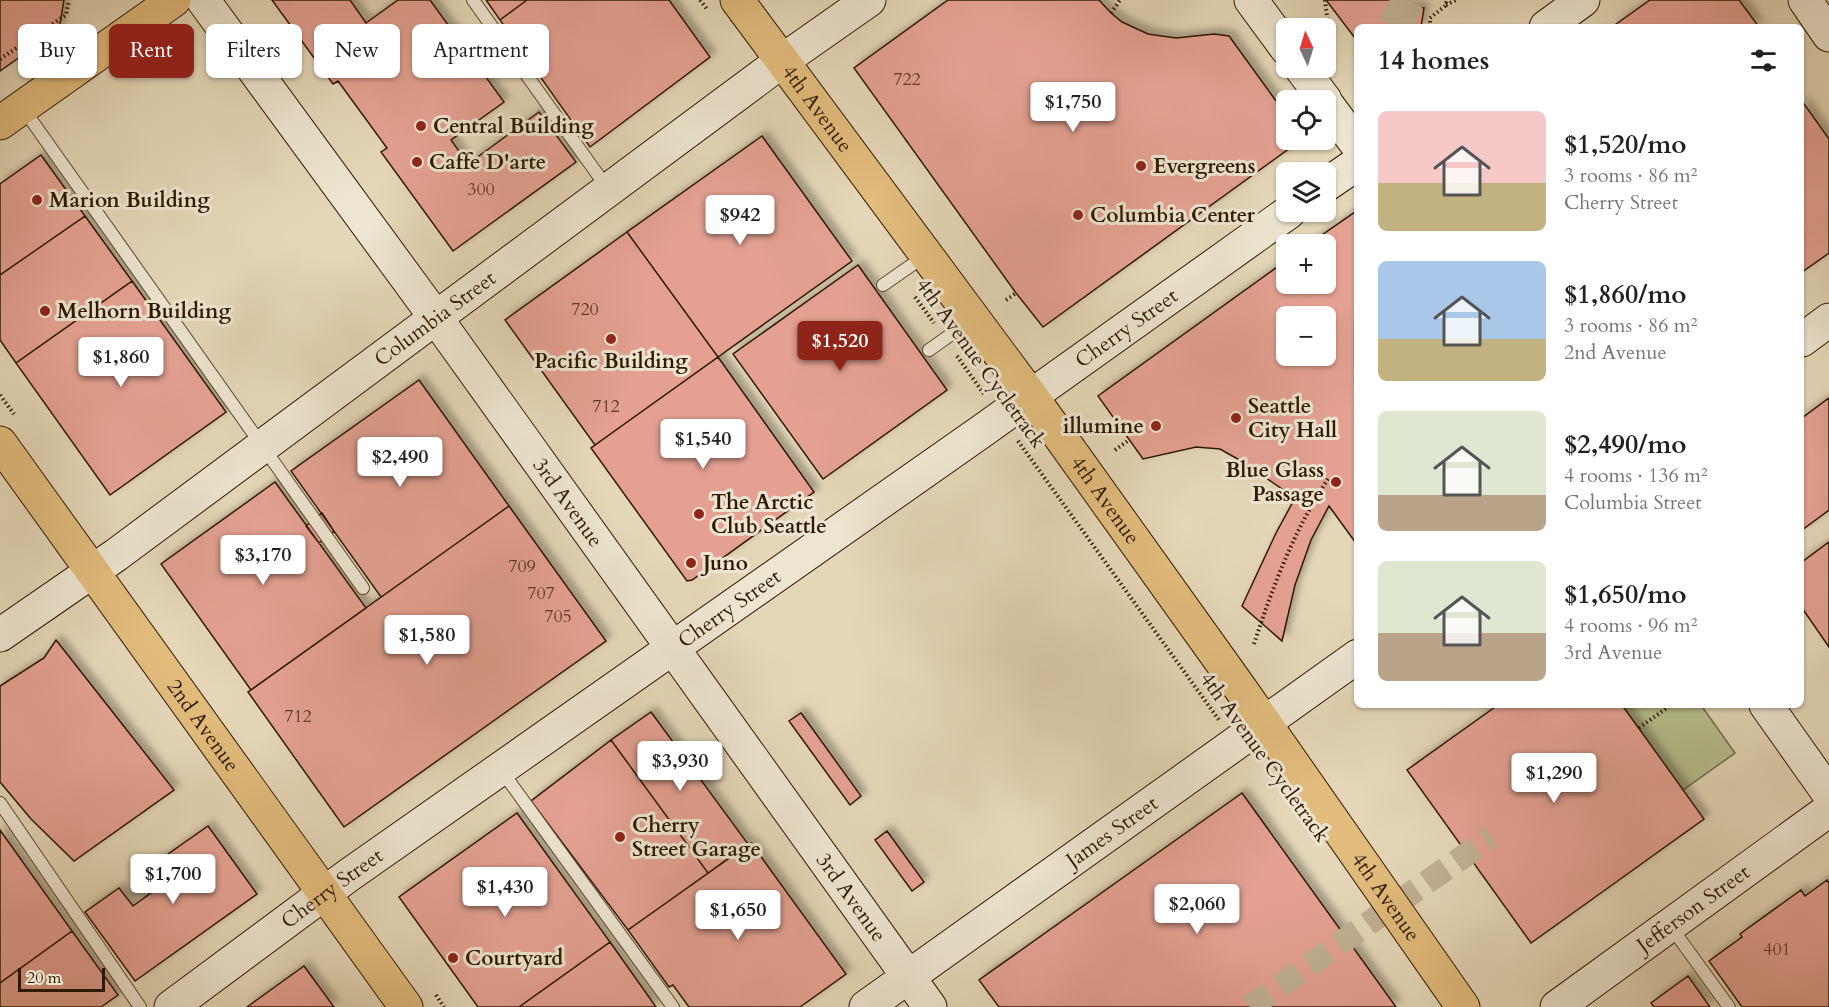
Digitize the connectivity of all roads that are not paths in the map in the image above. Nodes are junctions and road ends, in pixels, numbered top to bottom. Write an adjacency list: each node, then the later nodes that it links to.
1 (174, 0): 13 (main road)
2 (203, 0): 22 (street, 3rd Avenue)
3 (473, 0): 18 (lane)
4 (869, 0): 12 (street, Columbia Street)
5 (1251, 0): 10 (street)
6 (1583, 0): 9 (street)
7 (1805, 0): 11 (street)
8 (725, 9): 12 (main road, 4th Avenue)
9 (1550, 24)
10 (1276, 34)
11 (1829, 35)
12 (782, 61): 18 (street, Columbia Street); 20 (main road, 4th Avenue)
13 (11, 115): 29 (lane)
14 (1336, 117): 15 (street)
15 (1354, 141)
16 (1354, 166): 17 (street)
17 (1336, 178)
18 (609, 190): 22 (street, Columbia Street)
19 (1276, 221): 27 (street, Cherry Street)
20 (927, 254): 21 (lane); 23 (main road, 4th Avenue)
21 (883, 285)
22 (436, 318): 29 (street, Columbia Street); 33 (street, 3rd Avenue)
23 (974, 318): 26 (lane); 27 (main road, 4th Avenue)
24 (1829, 320): 25 (street)
25 (1804, 339)
26 (929, 350)
27 (1031, 396): 33 (street, Cherry Street); 36 (main road, 4th Avenue)
28 (0, 443): 30 (main road, 2nd Avenue)
29 (261, 447): 30 (street, Columbia Street); 31 (lane)
30 (93, 571): 32 (street, Columbia Street); 41 (main road, 2nd Avenue)
31 (363, 588)
32 (0, 635)
33 (672, 648): 37 (street, Cherry Street); 43 (street, 3rd Avenue)
34 (1354, 659): 36 (street, James Street)
35 (1768, 708): 38 (street)
36 (1264, 723): 43 (street, James Street); 50 (main road, 4th Avenue)
37 (500, 768): 41 (street, Cherry Street); 47 (lane)
38 (1829, 794)
39 (0, 803): 44 (lane)
40 (1829, 810): 42 (street, Jefferson Street)
41 (324, 892): 45 (street, Cherry Street); 46 (main road, 2nd Avenue)
42 (1671, 926): 51 (street, Jefferson Street); 52 (lane)
43 (909, 977): 48 (street, James Street); 49 (street, 3rd Avenue)
44 (140, 1007)
45 (171, 1007)
46 (406, 1007)
47 (673, 1007)
48 (866, 1007)
49 (930, 1007)
50 (1463, 1007)
51 (1557, 1007)
52 (1729, 1007)

